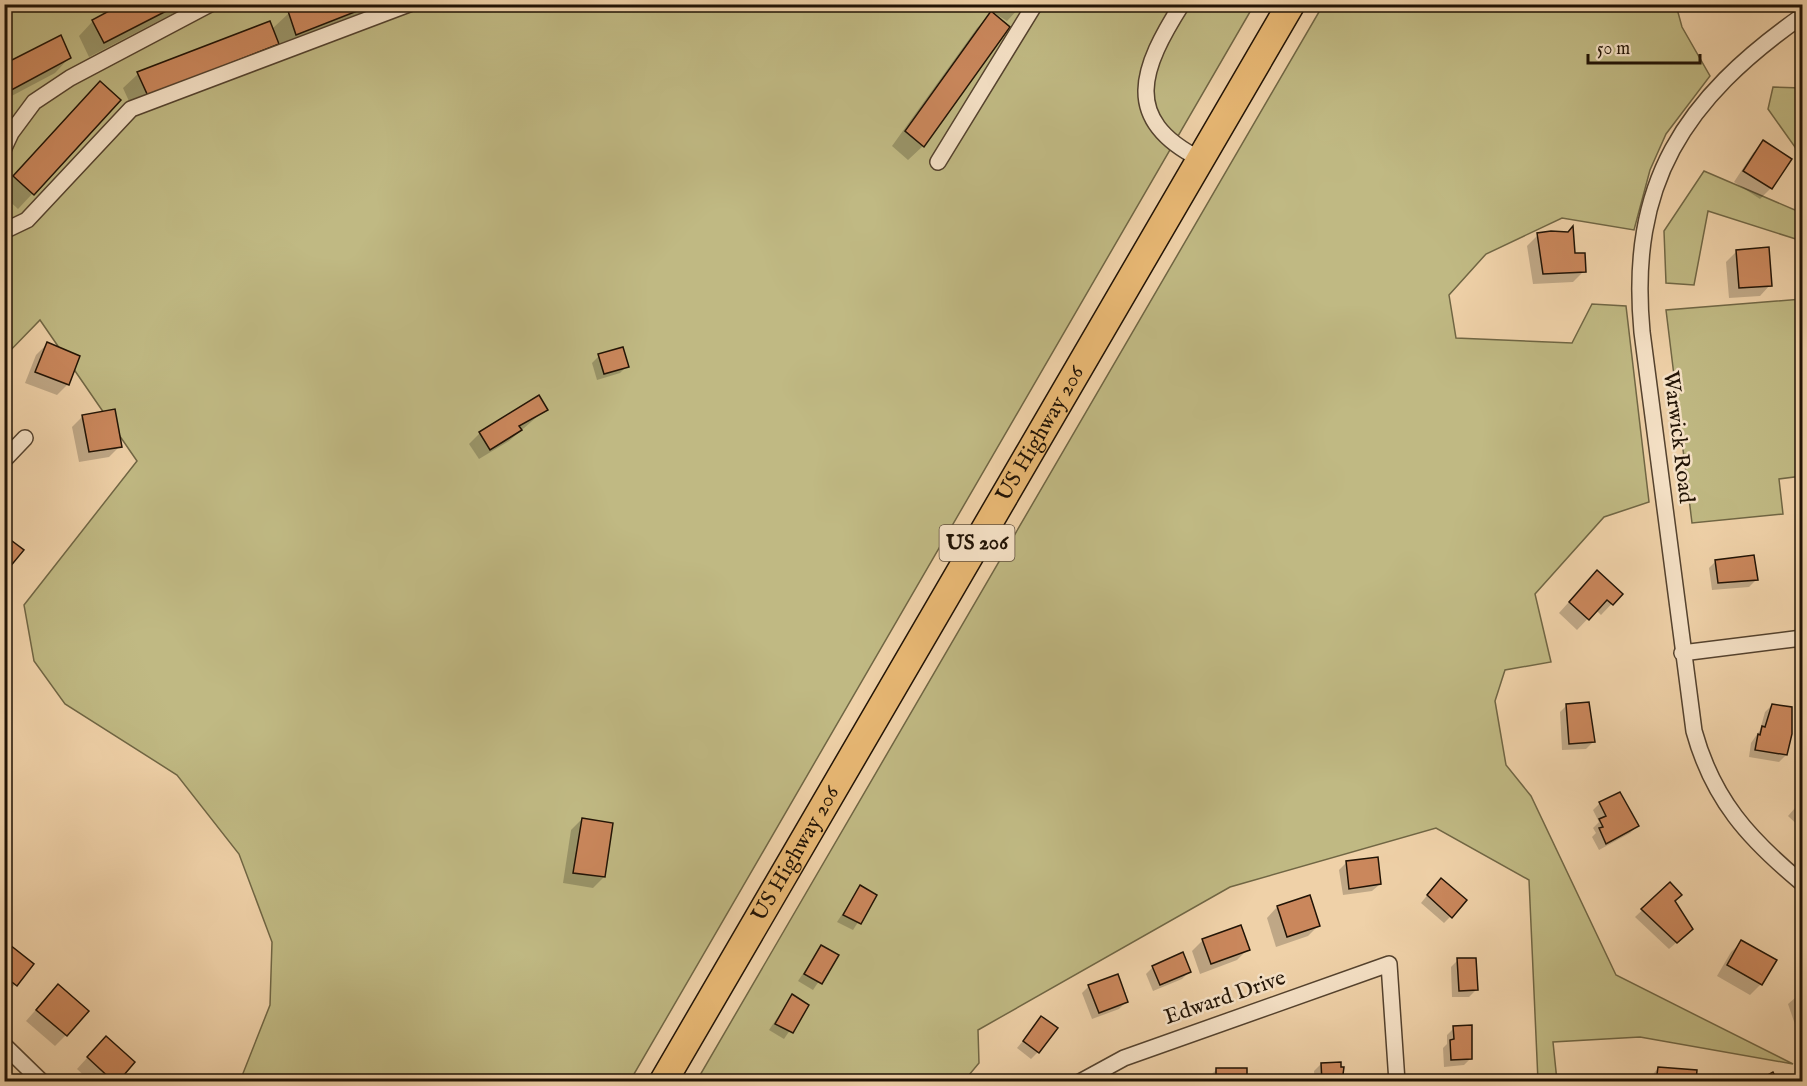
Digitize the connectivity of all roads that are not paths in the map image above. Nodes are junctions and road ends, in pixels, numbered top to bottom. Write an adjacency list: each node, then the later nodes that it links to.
1 (210, 4): 7 (street)
2 (409, 4): 10 (street)
3 (1035, 4): 9 (street)
4 (1182, 4): 8 (street)
5 (1291, 4): 8 (highway, US Highway 206 / US 206)
6 (1803, 16): 14 (street, Warwick Road)
7 (4, 148)
8 (1200, 159): 18 (highway, US Highway 206 / US 206)
9 (938, 162)
10 (4, 231)
11 (25, 438): 12 (street)
12 (4, 460)
13 (1803, 638): 14 (street)
14 (1682, 653): 15 (street, Warwick Road)
15 (1803, 883)
16 (4, 1045): 17 (street)
17 (42, 1082)
18 (663, 1082)
19 (1080, 1082): 20 (street, Edward Drive)
20 (1397, 1082)

